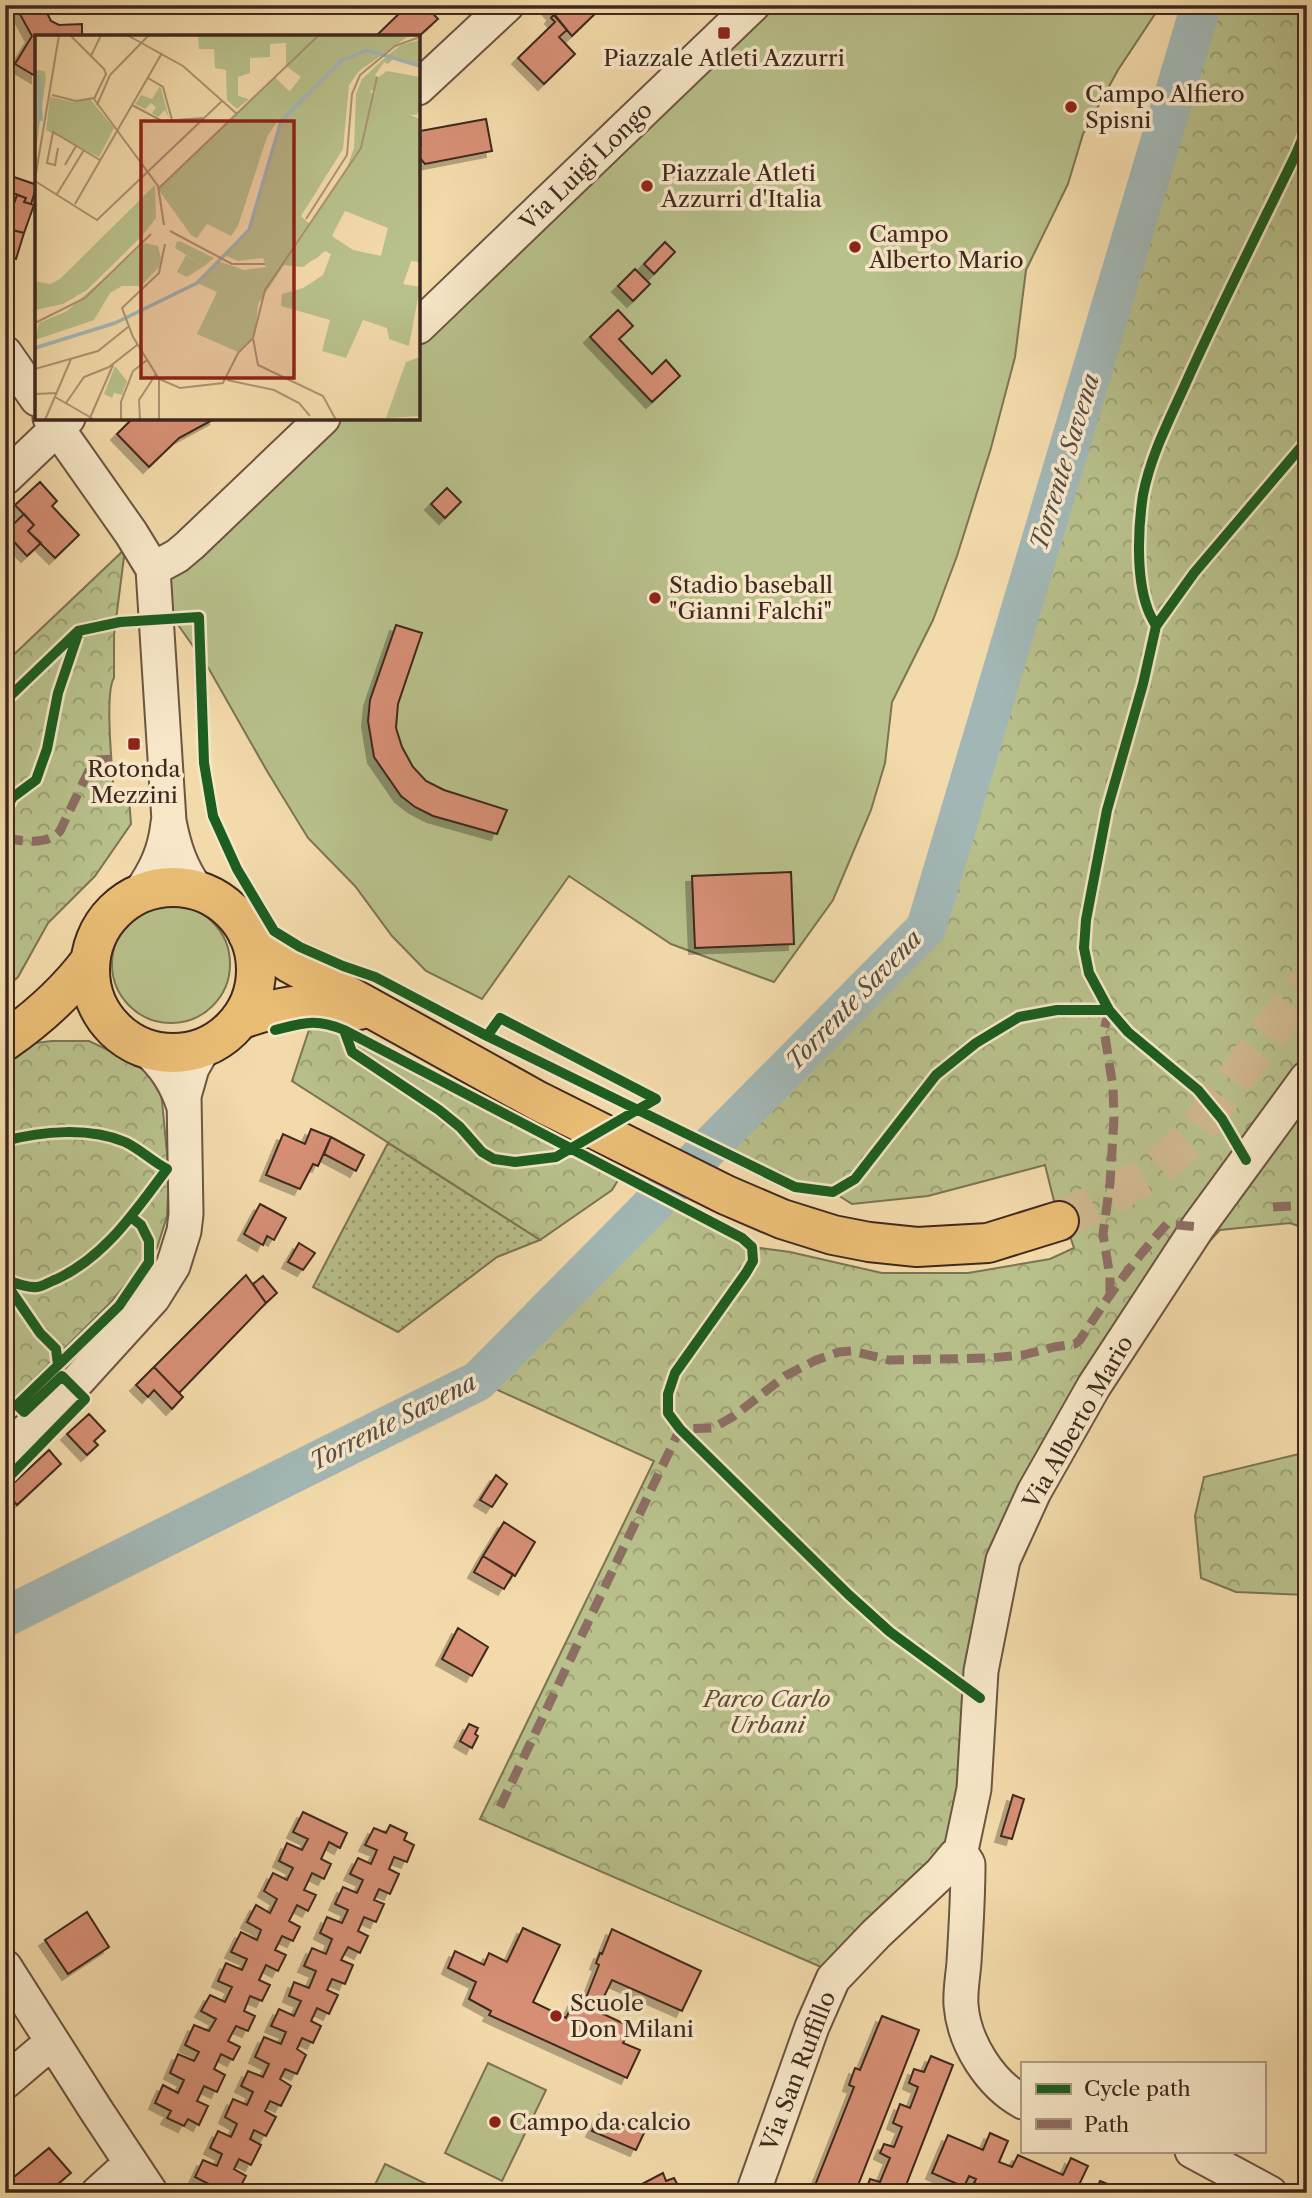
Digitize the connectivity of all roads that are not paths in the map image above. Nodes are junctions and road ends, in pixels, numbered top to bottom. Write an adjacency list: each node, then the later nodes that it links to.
1 (507, 5): 3 (street)
2 (753, 5): 4 (street, Via Luigi Longo)
3 (420, 86)
4 (420, 325)
5 (5, 353): 6 (street)
6 (35, 396)
7 (321, 420): 10 (street)
8 (58, 422): 9 (street); 10 (street)
9 (5, 478)
10 (153, 569): 11 (street)
11 (169, 821): 12 (street); 13 (street)
12 (197, 890): 13 (main road); 14 (main road)
13 (140, 894): 15 (main road)
14 (248, 935): 16 (main road); 17 (main road)
15 (90, 961): 18 (main road); 19 (main road)
16 (385, 1017): 17 (main road); 24 (main road)
17 (242, 1018): 20 (main road)
18 (107, 1021): 19 (main road); 21 (main road)
19 (10, 1037)
20 (204, 1047): 21 (main road); 23 (street)
21 (145, 1048): 23 (street)
22 (1307, 1078): 26 (street, Via Alberto Mario)
23 (184, 1107): 25 (street)
24 (1059, 1222)
25 (5, 1452)
26 (960, 1855): 30 (street); 35 (street, Via San Ruffillo)
27 (5, 1967): 28 (street)
28 (52, 2042): 29 (street); 32 (street)
29 (5, 2082)
30 (1021, 2101)
31 (1194, 2152): 36 (street)
32 (131, 2163): 33 (street); 34 (street)
33 (98, 2193)
34 (151, 2193)
35 (753, 2193)
36 (1270, 2193)

